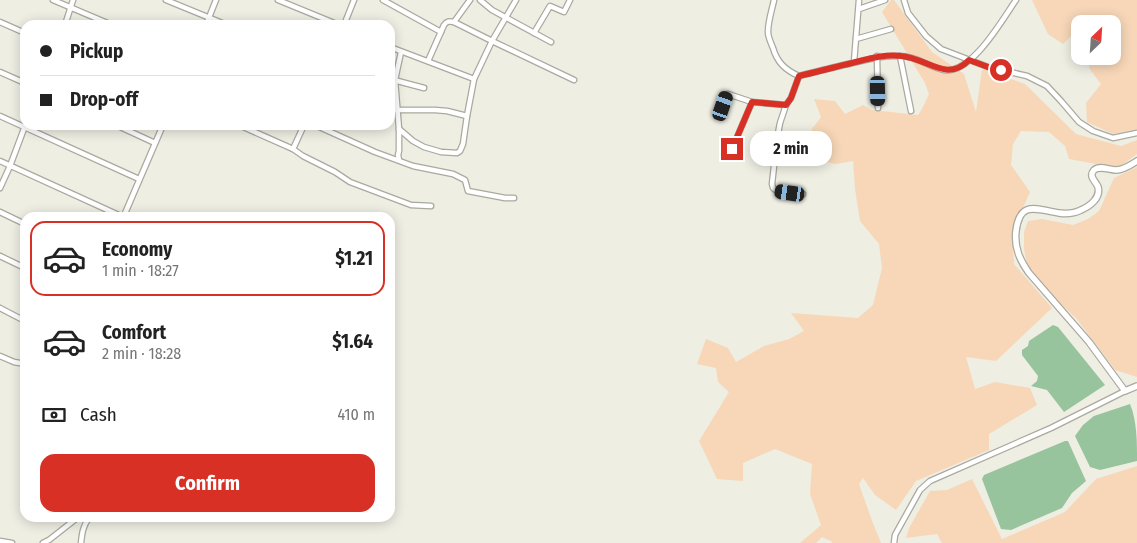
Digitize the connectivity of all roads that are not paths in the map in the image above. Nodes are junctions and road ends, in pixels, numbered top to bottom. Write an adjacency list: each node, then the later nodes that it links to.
1 (53, 0): 17 (street)
2 (73, 0): 17 (street)
3 (166, 0): 19 (street)
4 (216, 0): 19 (street)
5 (278, 0): 24 (street)
6 (354, 0): 25 (street)
7 (383, 0): 30 (street)
8 (470, 0): 27 (street)
9 (480, 0): 20 (street)
10 (516, 0): 20 (street)
11 (570, 0): 31 (street)
12 (774, 0): 44 (street)
13 (859, 0): 18 (street)
14 (885, 0): 18 (street)
15 (904, 0): 39 (street)
16 (1016, 0): 39 (street)
17 (71, 8): 21 (street); 22 (street)
18 (859, 10): 32 (street)
19 (209, 18): 23 (street)
20 (505, 18): 31 (street); 33 (street)
21 (67, 20)
22 (100, 20)
23 (214, 20)
24 (327, 20)
25 (346, 20)
26 (0, 22): 29 (street)
27 (454, 22): 30 (street); 33 (street)
28 (890, 29): 32 (street)
29 (20, 31)
30 (441, 32): 40 (street)
31 (534, 33): 34 (street)
32 (856, 39): 41 (street)
33 (492, 41): 45 (street); 46 (street)
34 (551, 42)
35 (395, 49): 36 (street)
36 (401, 52): 40 (street); 42 (street)
37 (877, 56): 38 (street); 41 (street); 53 (street)
38 (900, 56): 39 (street); 55 (street)
39 (969, 60): 68 (street)
40 (428, 62): 45 (street)
41 (854, 62): 44 (street)
42 (395, 71)
43 (0, 72): 47 (street)
44 (799, 76): 52 (street)
45 (474, 79): 57 (street)
46 (574, 80)
47 (20, 81)
48 (395, 81): 49 (street)
49 (424, 88)
50 (395, 98): 54 (street)
51 (752, 102): 52 (street); 58 (street); 71 (street)
52 (786, 105): 78 (street)
53 (878, 108)
54 (397, 110): 57 (street); 60 (street)
55 (910, 111)
56 (0, 116): 59 (street)
57 (467, 116): 60 (street)
58 (719, 116)
59 (20, 124)
60 (399, 129): 72 (street)
61 (24, 130): 75 (street)
62 (34, 130): 76 (street)
63 (127, 130): 69 (street)
64 (161, 130): 69 (street)
65 (250, 130): 70 (street)
66 (302, 130): 70 (street)
67 (325, 130): 72 (street)
68 (1137, 133)
69 (155, 143): 76 (street)
70 (293, 149): 80 (street)
71 (732, 149)
72 (399, 160): 79 (street)
73 (0, 161): 75 (street)
74 (1137, 161): 92 (main road)
75 (10, 166): 77 (street); 82 (street)
76 (139, 179): 83 (street)
77 (0, 188)
78 (803, 194)
79 (514, 198)
80 (431, 206)
81 (0, 212): 84 (street)
82 (112, 212)
83 (125, 212)
84 (20, 222)
85 (0, 256): 86 (street)
86 (20, 266)
87 (0, 308): 88 (street)
88 (20, 318)
89 (0, 356): 90 (street)
90 (20, 363)
91 (1137, 386): 92 (main road)
92 (1125, 391): 99 (street)
93 (72, 522): 97 (street)
94 (86, 522): 98 (street)
95 (0, 541): 96 (street)
96 (12, 543)
97 (43, 543)
98 (81, 543)
99 (894, 543)

